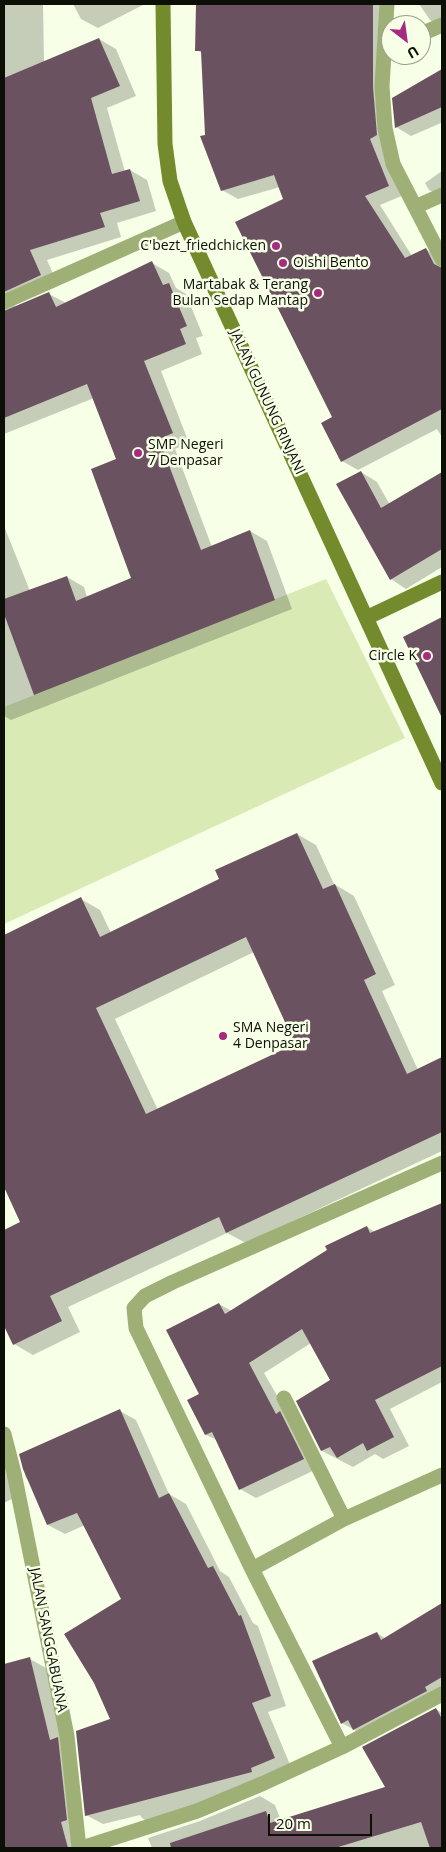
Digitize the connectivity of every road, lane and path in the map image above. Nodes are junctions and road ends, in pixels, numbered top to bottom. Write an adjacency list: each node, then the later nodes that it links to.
1 (163, 4): 5 (street, JALAN GUNUNG RINJANI)
2 (386, 65): 4 (street)
3 (442, 195): 4 (street)
4 (415, 207): 6 (street)
5 (184, 222): 7 (street); 9 (street, JALAN GUNUNG RINJANI)
6 (442, 259)
7 (4, 302)
8 (442, 582): 9 (street)
9 (366, 618): 10 (street, JALAN GUNUNG RINJANI)
10 (442, 783)
11 (442, 1163): 16 (street)
12 (284, 1398): 15 (street)
13 (4, 1434): 19 (street, JALAN SANGGABUANA)
14 (442, 1475): 15 (street)
15 (344, 1518): 16 (street)
16 (252, 1569): 18 (street)
17 (442, 1694): 18 (street)
18 (342, 1747): 19 (street)
19 (81, 1848)

